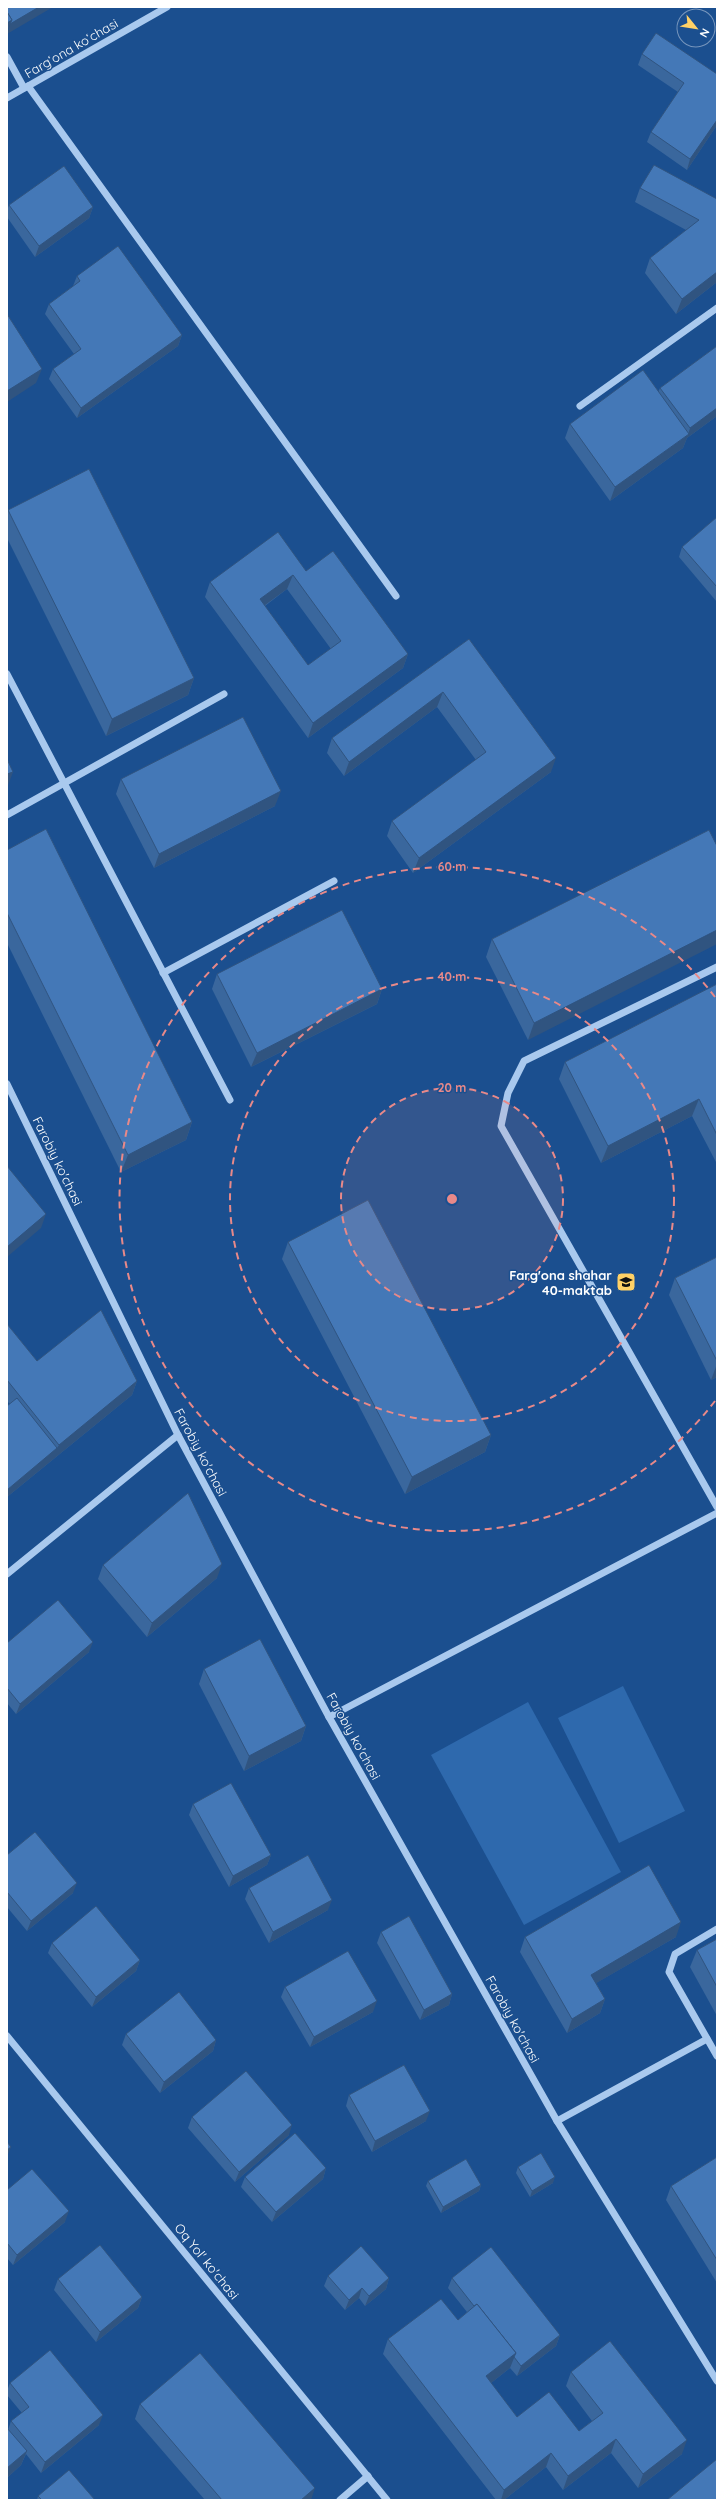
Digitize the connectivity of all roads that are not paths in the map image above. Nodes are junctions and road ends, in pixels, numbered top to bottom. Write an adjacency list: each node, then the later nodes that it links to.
1 (167, 7): 3 (street, Fargʻona koʻchasi)
2 (7, 57): 3 (street)
3 (26, 87): 4 (street, Fargʻona koʻchasi); 7 (street)
4 (7, 98)
5 (717, 308): 6 (street)
6 (580, 406)
7 (396, 596)
8 (7, 674): 10 (street)
9 (224, 694): 10 (street)
10 (63, 783): 11 (street); 14 (street)
11 (7, 815)
12 (334, 881): 14 (street)
13 (717, 967): 18 (street)
14 (163, 973): 16 (street)
15 (7, 1084): 17 (street, Farobiy ko'chasi)
16 (230, 1100)
17 (178, 1435): 20 (street); 21 (street, Farobiy ko'chasi)
18 (717, 1507)
19 (717, 1512): 21 (street)
20 (7, 1574)
21 (329, 1717): 26 (street, Farobiy ko'chasi)
22 (717, 1929): 24 (street)
23 (7, 2036): 28 (street, Oq Yol' ko'chasi)
24 (706, 2039): 25 (street); 26 (street)
25 (717, 2056)
26 (558, 2121): 27 (street, Farobiy ko'chasi)
27 (717, 2381)
28 (368, 2476): 29 (street); 30 (street, Oq Yol' ko'chasi)
29 (340, 2500)
30 (387, 2500)

